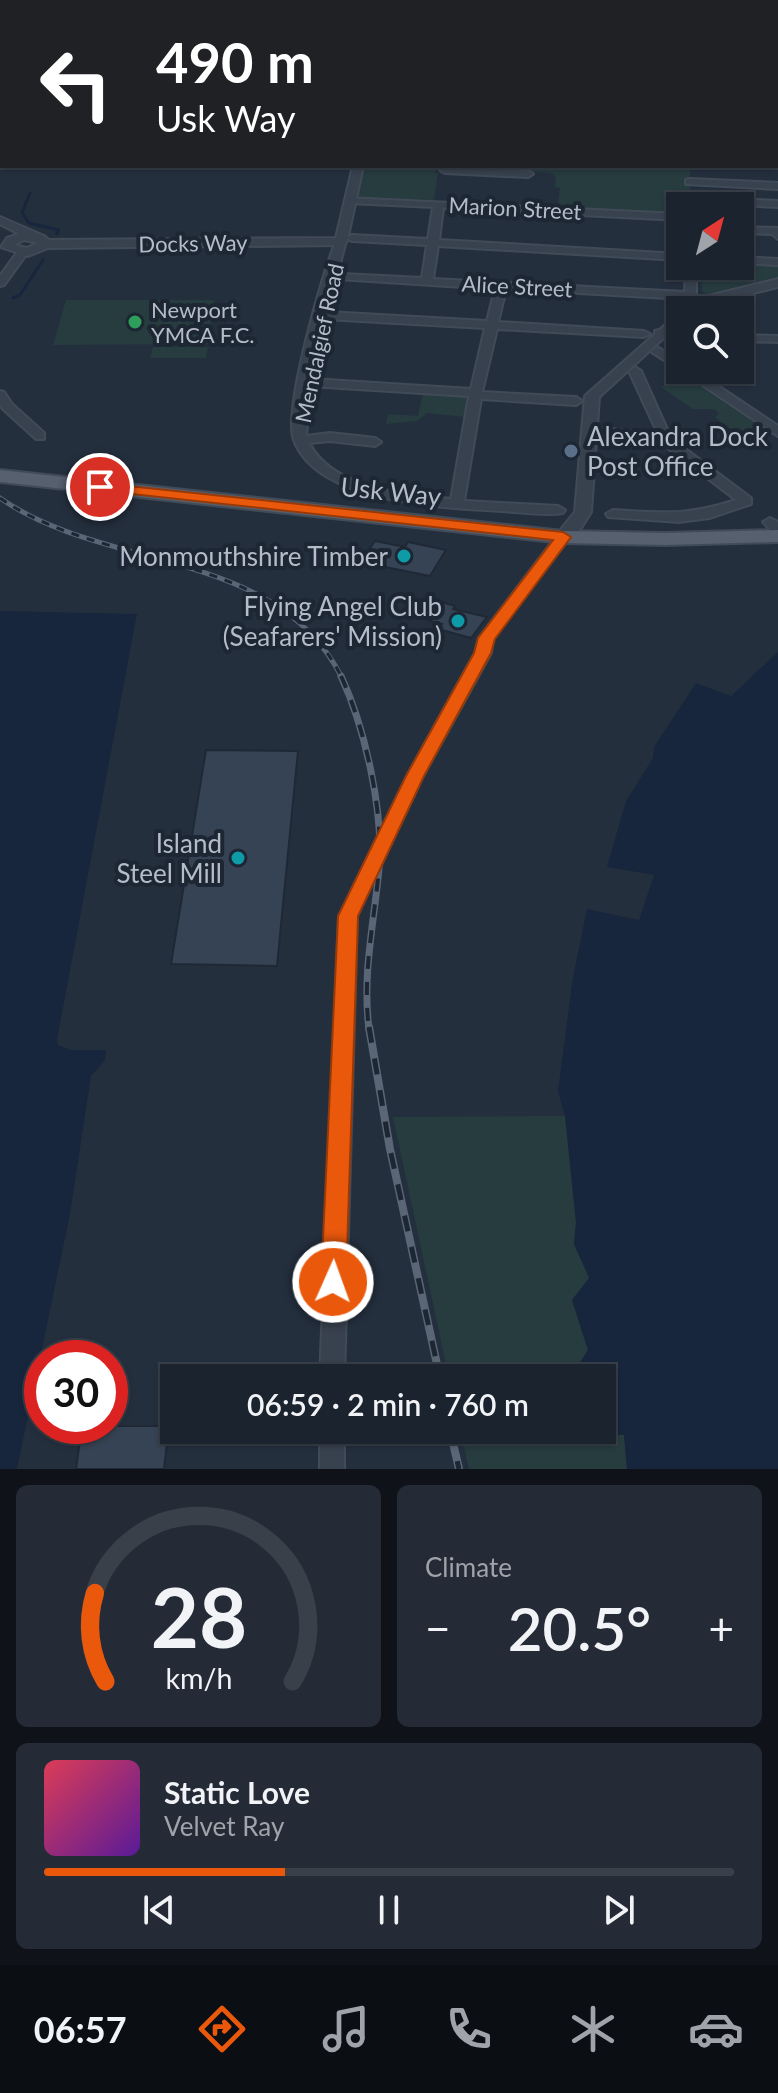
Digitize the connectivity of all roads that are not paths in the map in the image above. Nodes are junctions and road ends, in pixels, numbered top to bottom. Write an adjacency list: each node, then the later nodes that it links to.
1 (211, 0): 2 (street)
2 (221, 0)
3 (358, 168): 10 (street, Mendalgief Road)
4 (445, 168): 6 (street)
5 (689, 168): 7 (street)
6 (528, 174)
7 (689, 182): 8 (street); 9 (street)
8 (778, 186)
9 (689, 192)
10 (350, 200): 11 (street, Marion Street); 19 (street, Mendalgief Road)
11 (439, 204): 14 (street, Marion Street); 21 (street)
12 (754, 204): 13 (street)
13 (778, 204)
14 (666, 216)
15 (0, 220): 18 (street)
16 (754, 230): 17 (street)
17 (778, 236)
18 (9, 238): 20 (street, Docks Way); 22 (street)
19 (346, 239): 20 (street, Docks Way); 21 (street); 33 (street, Mendalgief Road)
20 (40, 240): 22 (street, Docks Way)
21 (432, 241): 23 (street); 27 (street)
22 (23, 252): 28 (street)
23 (666, 256)
24 (754, 261): 25 (street)
25 (778, 262)
26 (342, 277): 27 (street, Alice Street)
27 (427, 281): 29 (street, Alice Street)
28 (0, 283)
29 (501, 286): 32 (street, Alice Street); 34 (street)
30 (775, 287): 31 (street)
31 (729, 296)
32 (666, 303)
33 (322, 315): 34 (street); 43 (street, Mendalgief Road)
34 (493, 325): 36 (street); 45 (street)
35 (666, 325): 36 (street)
36 (651, 334): 37 (street); 48 (street)
37 (666, 334)
38 (754, 338): 39 (street)
39 (778, 339)
40 (657, 351): 41 (street)
41 (666, 357)
42 (635, 371): 52 (street)
43 (306, 382): 45 (street); 51 (street, Mendalgief Road)
44 (707, 384): 49 (street)
45 (476, 394): 47 (street); 55 (street)
46 (0, 395): 50 (street)
47 (576, 401)
48 (590, 431): 52 (street); 59 (street)
49 (778, 432)
50 (40, 436)
51 (300, 440): 53 (street); 55 (street, Mendalgief Road)
52 (665, 440): 57 (street)
53 (375, 442)
54 (5, 474): 59 (main road, Usk Way)
55 (457, 503): 56 (street, Mendalgief Road)
56 (558, 510)
57 (613, 514)
58 (776, 527): 59 (main road, Usk Way)
59 (570, 531): 60 (street)
60 (332, 1364)
61 (332, 1444): 62 (street)
62 (332, 1469)

